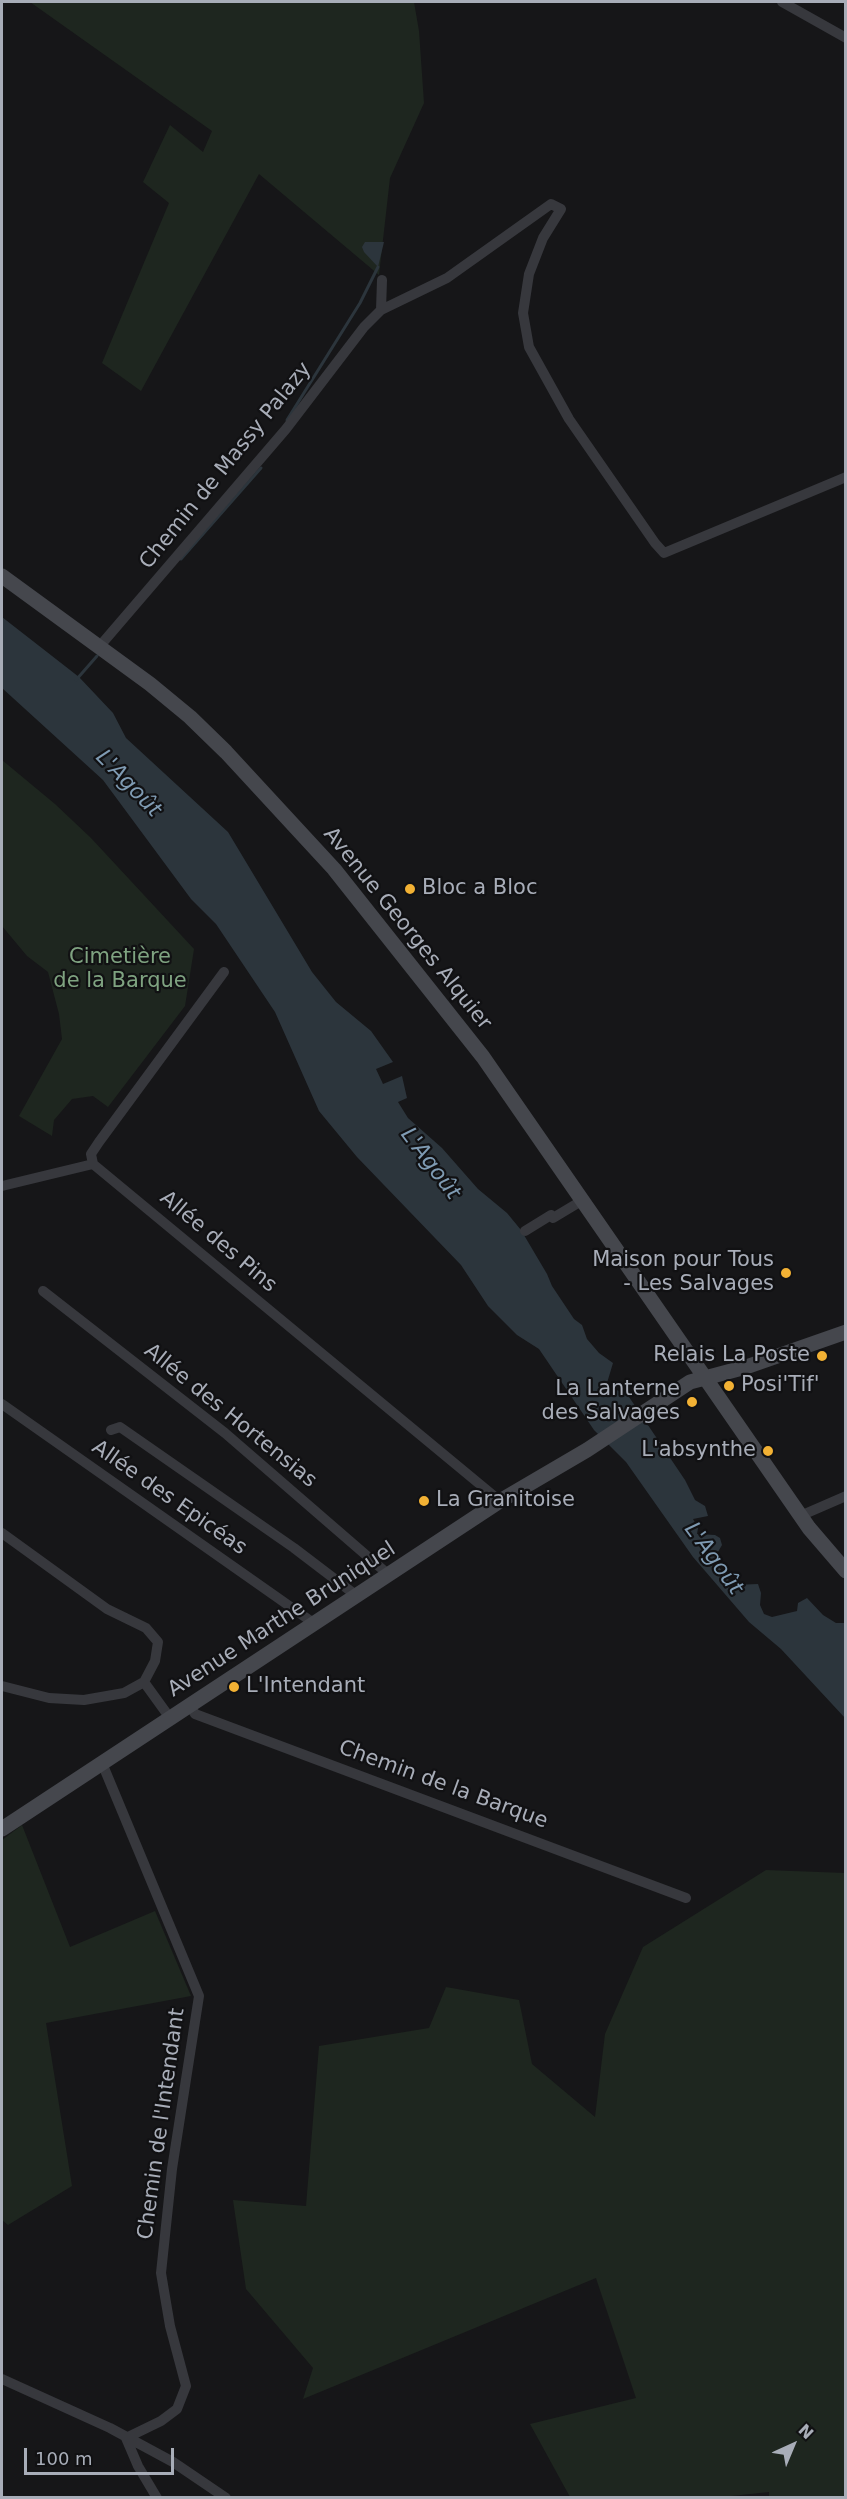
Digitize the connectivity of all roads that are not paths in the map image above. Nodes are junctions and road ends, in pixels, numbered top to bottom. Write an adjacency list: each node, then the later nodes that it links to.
1 (782, 2): 2 (street)
2 (846, 38)
3 (382, 280): 4 (street)
4 (381, 310): 5 (street); 7 (street, Chemin de Massy Palazy)
5 (846, 477)
6 (2, 576): 7 (main road, Avenue Georges Alquier)
7 (99, 647): 11 (main road, Avenue Georges Alquier)
8 (224, 972): 9 (street)
9 (93, 1164): 10 (street); 19 (street, Allée des Pins)
10 (2, 1186)
11 (583, 1200): 12 (street); 15 (main road, Avenue Georges Alquier)
12 (525, 1231)
13 (43, 1291): 23 (street, Allée des Hortensias)
14 (846, 1332): 15 (main road, Avenue Marthe Bruniquel)
15 (705, 1379): 19 (main road, Avenue Marthe Bruniquel); 20 (main road, Avenue Georges Alquier)
16 (2, 1404): 25 (street, Allée des Epicéas)
17 (111, 1430): 24 (street)
18 (846, 1497): 20 (street)
19 (500, 1501): 23 (main road, Avenue Marthe Bruniquel)
20 (800, 1515): 22 (main road, Avenue Georges Alquier)
21 (2, 1533): 26 (street)
22 (846, 1571)
23 (389, 1575): 24 (main road, Avenue Marthe Bruniquel)
24 (357, 1596): 25 (main road, Avenue Marthe Bruniquel)
25 (315, 1624): 28 (main road, Avenue Marthe Bruniquel)
26 (144, 1682): 27 (street); 29 (street)
27 (2, 1686)
28 (190, 1705): 29 (main road, Avenue Marthe Bruniquel); 32 (street, Chemin de la Barque)
29 (170, 1718): 30 (main road, Avenue Marthe Bruniquel)
30 (102, 1763): 31 (main road, Avenue Marthe Bruniquel); 34 (street, Chemin de l'Intendant)
31 (2, 1829)
32 (686, 1898)
33 (2, 2379): 34 (street)
34 (126, 2438): 35 (street); 36 (street)
35 (157, 2498)
36 (226, 2498)

